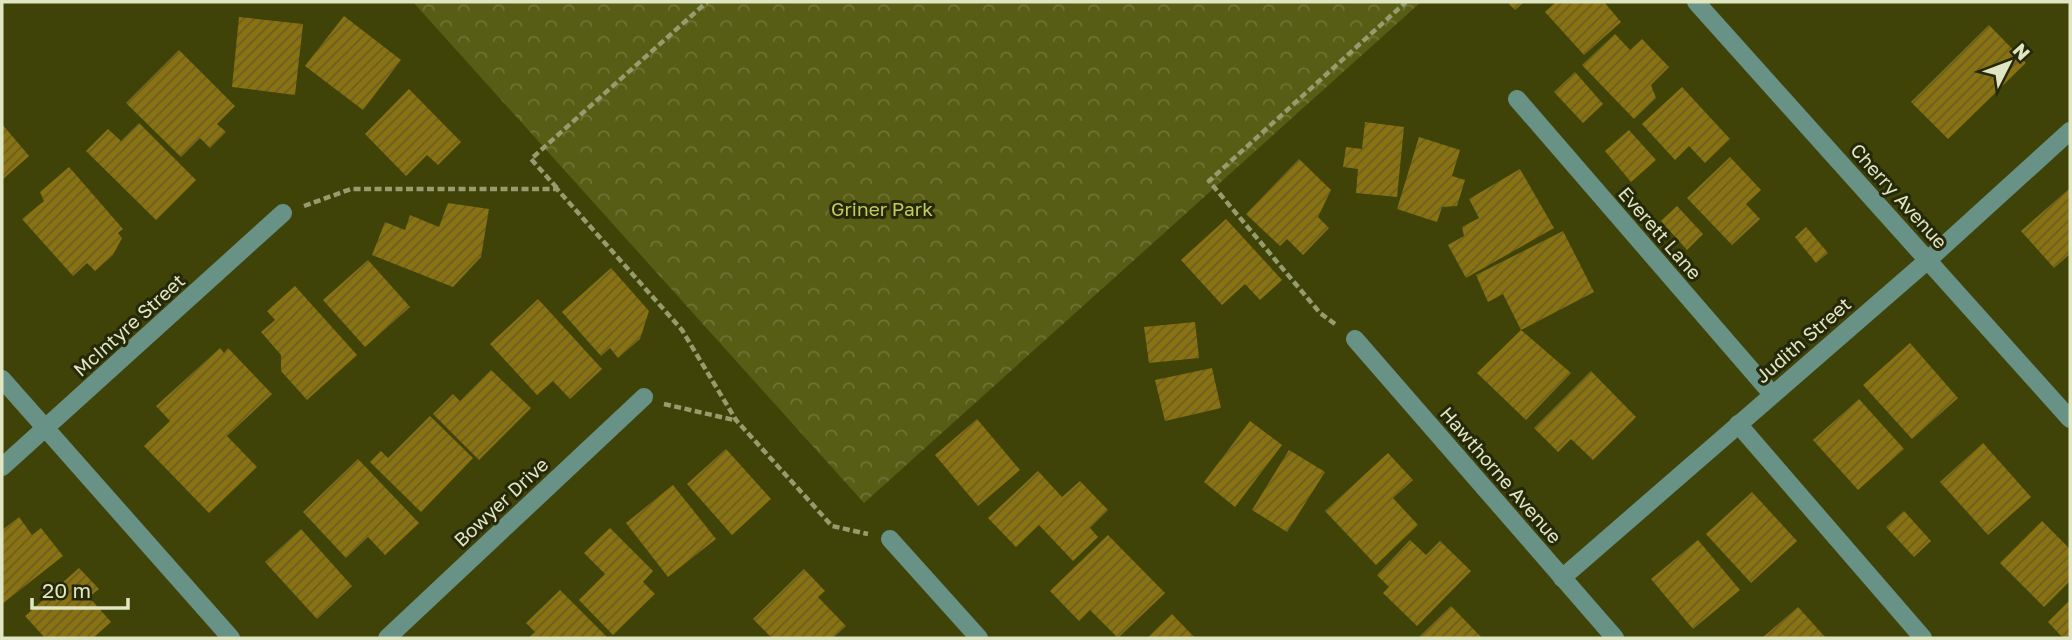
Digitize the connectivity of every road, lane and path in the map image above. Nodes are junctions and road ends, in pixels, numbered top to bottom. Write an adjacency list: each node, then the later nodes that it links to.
1 (707, 2): 6 (path)
2 (1406, 2): 9 (path)
3 (1696, 2): 8 (street, Cherry Avenue)
4 (1517, 99): 11 (street, Everett Lane)
5 (2070, 131): 8 (street, Judith Street)
6 (557, 188): 7 (path); 14 (path)
7 (283, 213): 16 (street, McIntyre Street)
8 (1928, 260): 11 (street, Judith Street); 13 (street, Cherry Avenue)
9 (1355, 339): 19 (street, Hawthorne Avenue)
10 (2, 379): 16 (street)
11 (1772, 394): 15 (street, Judith Street)
12 (644, 397): 14 (path); 21 (street, Bowyer Drive)
13 (2070, 419)
14 (736, 420): 18 (path)
15 (1738, 424): 19 (street, Judith Street); 24 (street)
16 (46, 429): 17 (street, McIntyre Street); 20 (street)
17 (2, 467)
18 (890, 539): 22 (street)
19 (1562, 578): 23 (street, Hawthorne Avenue)
20 (231, 638)
21 (387, 638)
22 (979, 638)
23 (1615, 638)
24 (1923, 638)

